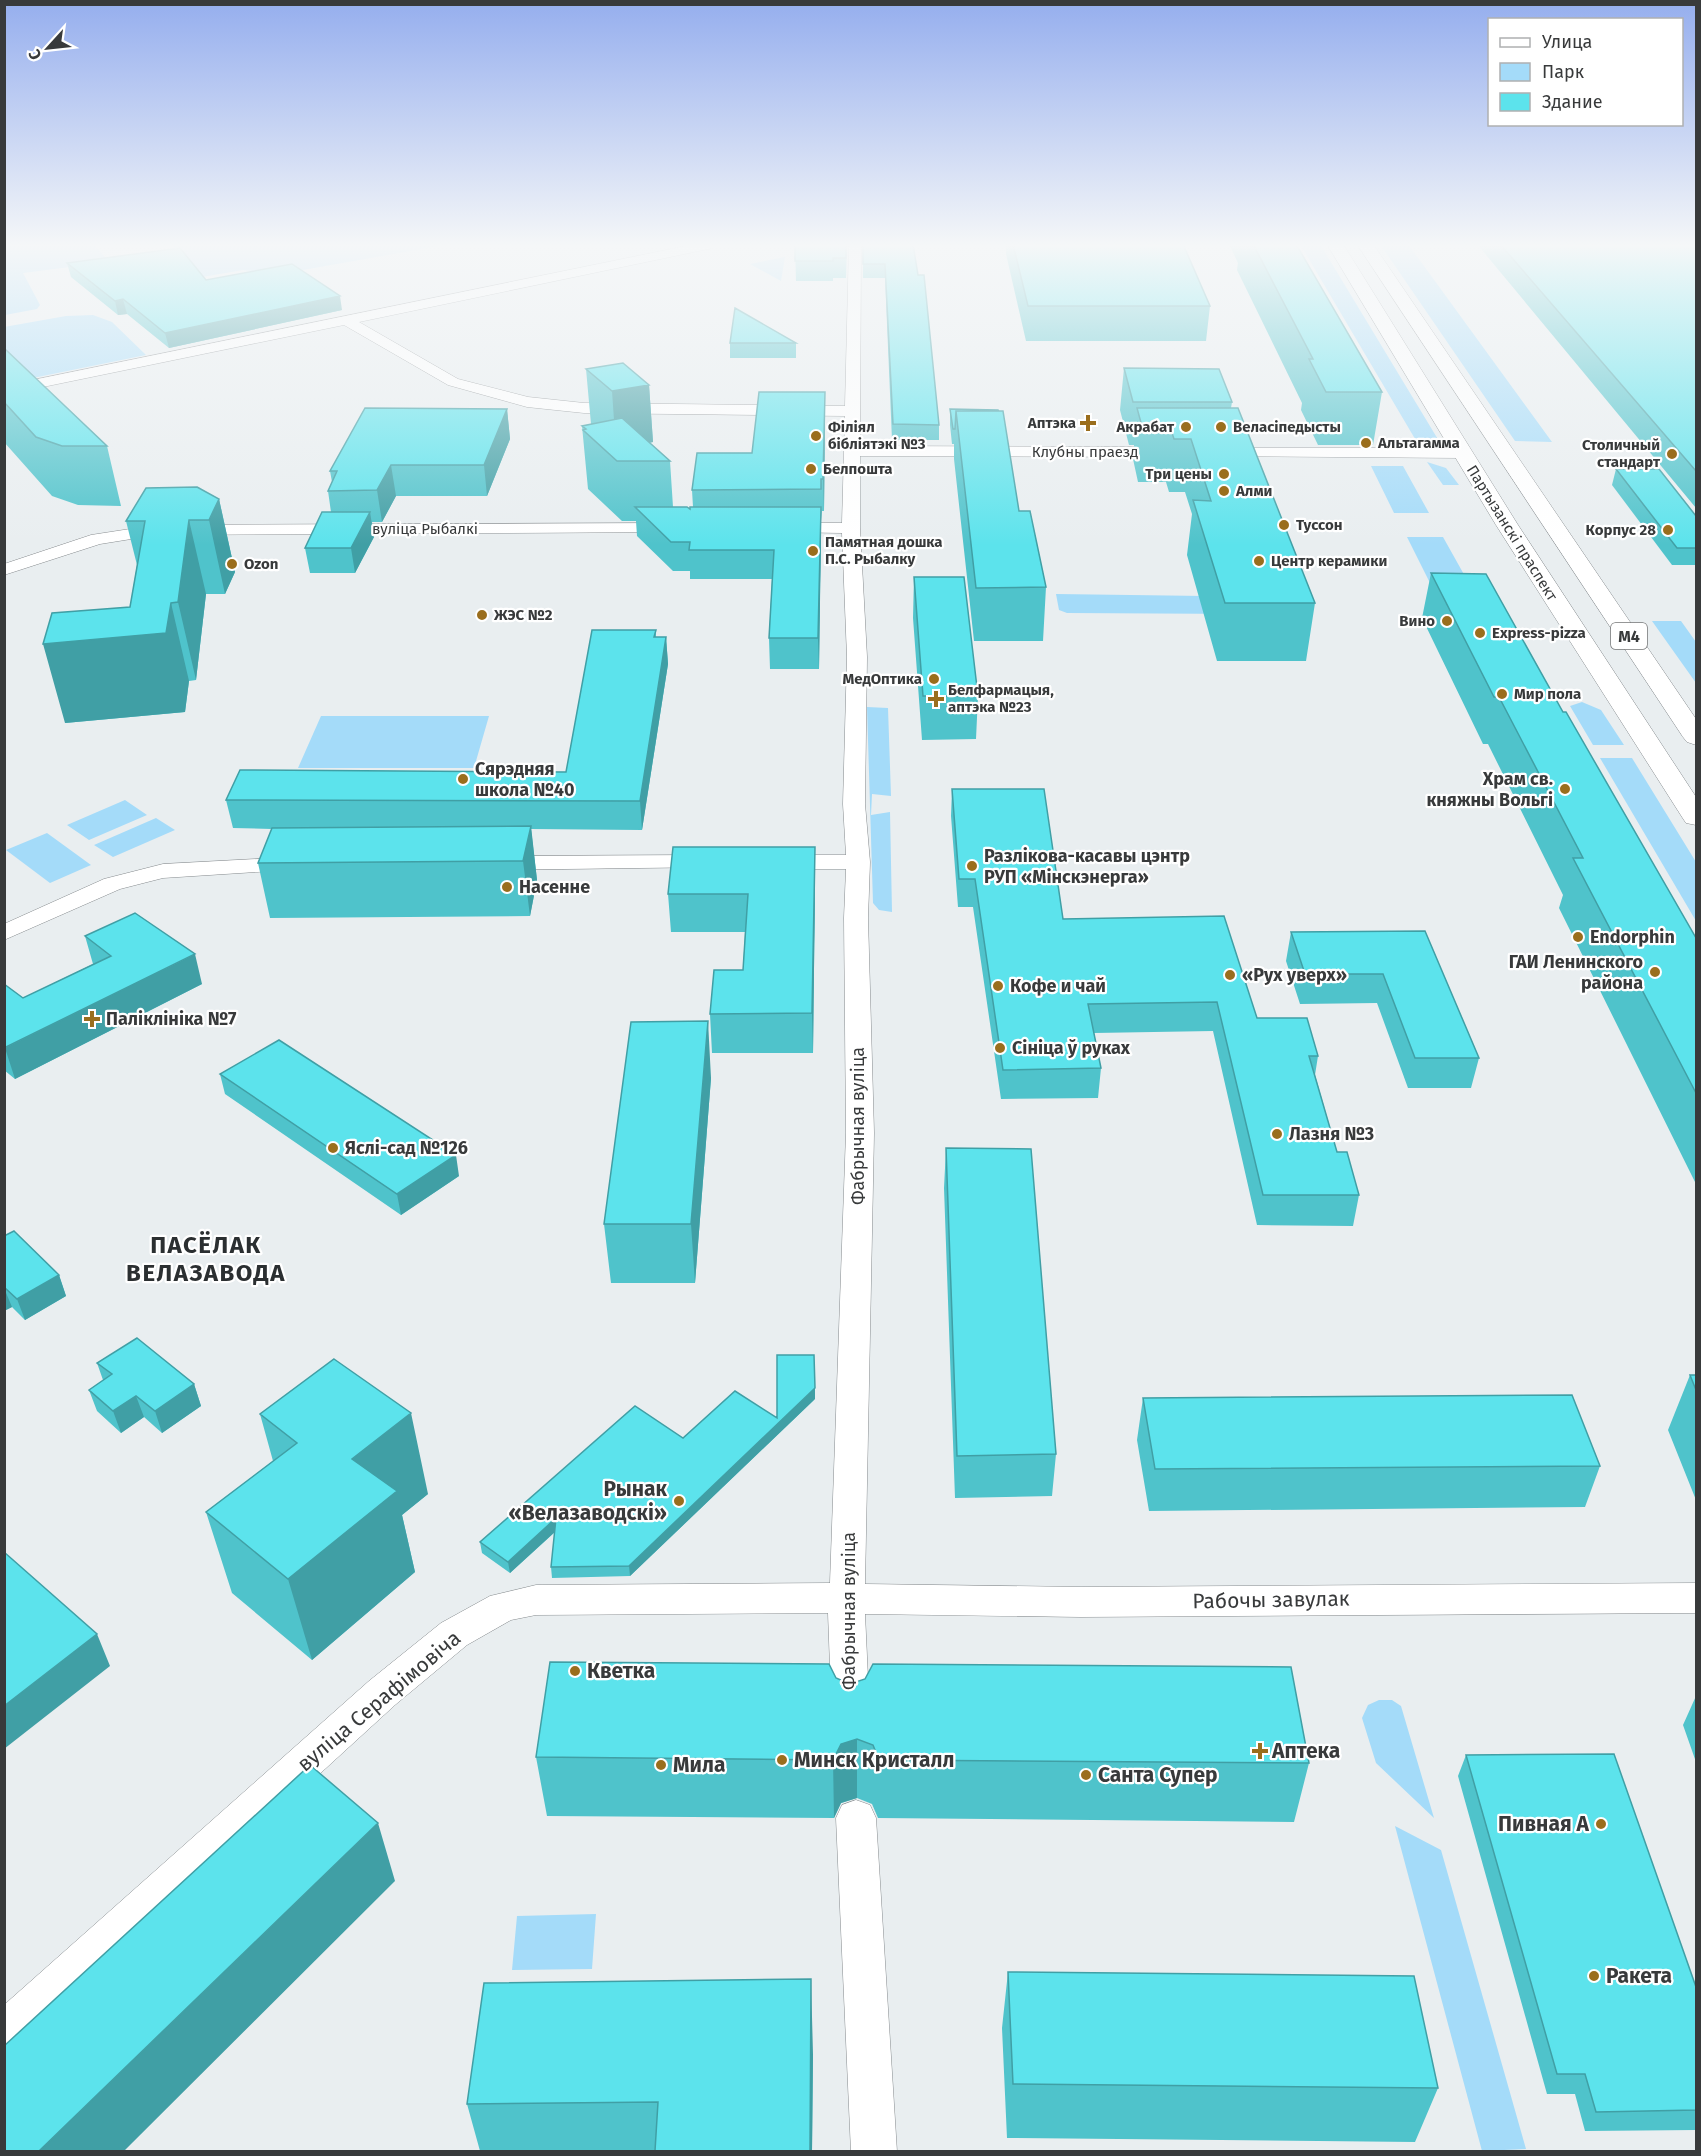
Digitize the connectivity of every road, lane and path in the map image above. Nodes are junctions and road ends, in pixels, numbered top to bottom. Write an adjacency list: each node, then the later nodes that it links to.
1 (232, 345): 8 (street)
2 (389, 345): 9 (street)
3 (853, 345): 9 (street, Фабрычная вуліца)
4 (1397, 345): 6 (main road, Партызанскі праспект / М4)
5 (1432, 345): 7 (main road, М4)
6 (1404, 356): 7 (main road); 13 (main road, Партызанскі праспект / М4)
7 (1441, 358): 14 (main road, М4)
8 (4, 391)
9 (852, 411): 10 (street, Фабрычная вуліца)
10 (853, 451): 11 (street, Клубны праезд); 17 (street, Фабрычная вуліца)
11 (1181, 453)
12 (1205, 453): 13 (street)
13 (1462, 453): 14 (main road); 20 (main road, Партызанскі праспект / М4)
14 (1507, 453): 19 (main road, М4)
15 (694, 528): 18 (street, вуліца Рыбалкі)
16 (763, 528): 17 (street)
17 (851, 528): 24 (street, Фабрычная вуліца)
18 (4, 570)
19 (1696, 737)
20 (1696, 817)
21 (479, 862): 22 (street)
22 (723, 862)
23 (758, 862): 24 (street)
24 (858, 862): 27 (street, Фабрычная вуліца)
25 (317, 863): 26 (street)
26 (4, 933)
27 (846, 1598): 28 (street, Рабочы завулак); 29 (street, Фабрычная вуліца); 31 (street, вуліца Серафімовіча)
28 (1696, 1598)
29 (851, 1724)
30 (856, 1818): 32 (street)
31 (4, 2034)
32 (874, 2151)

